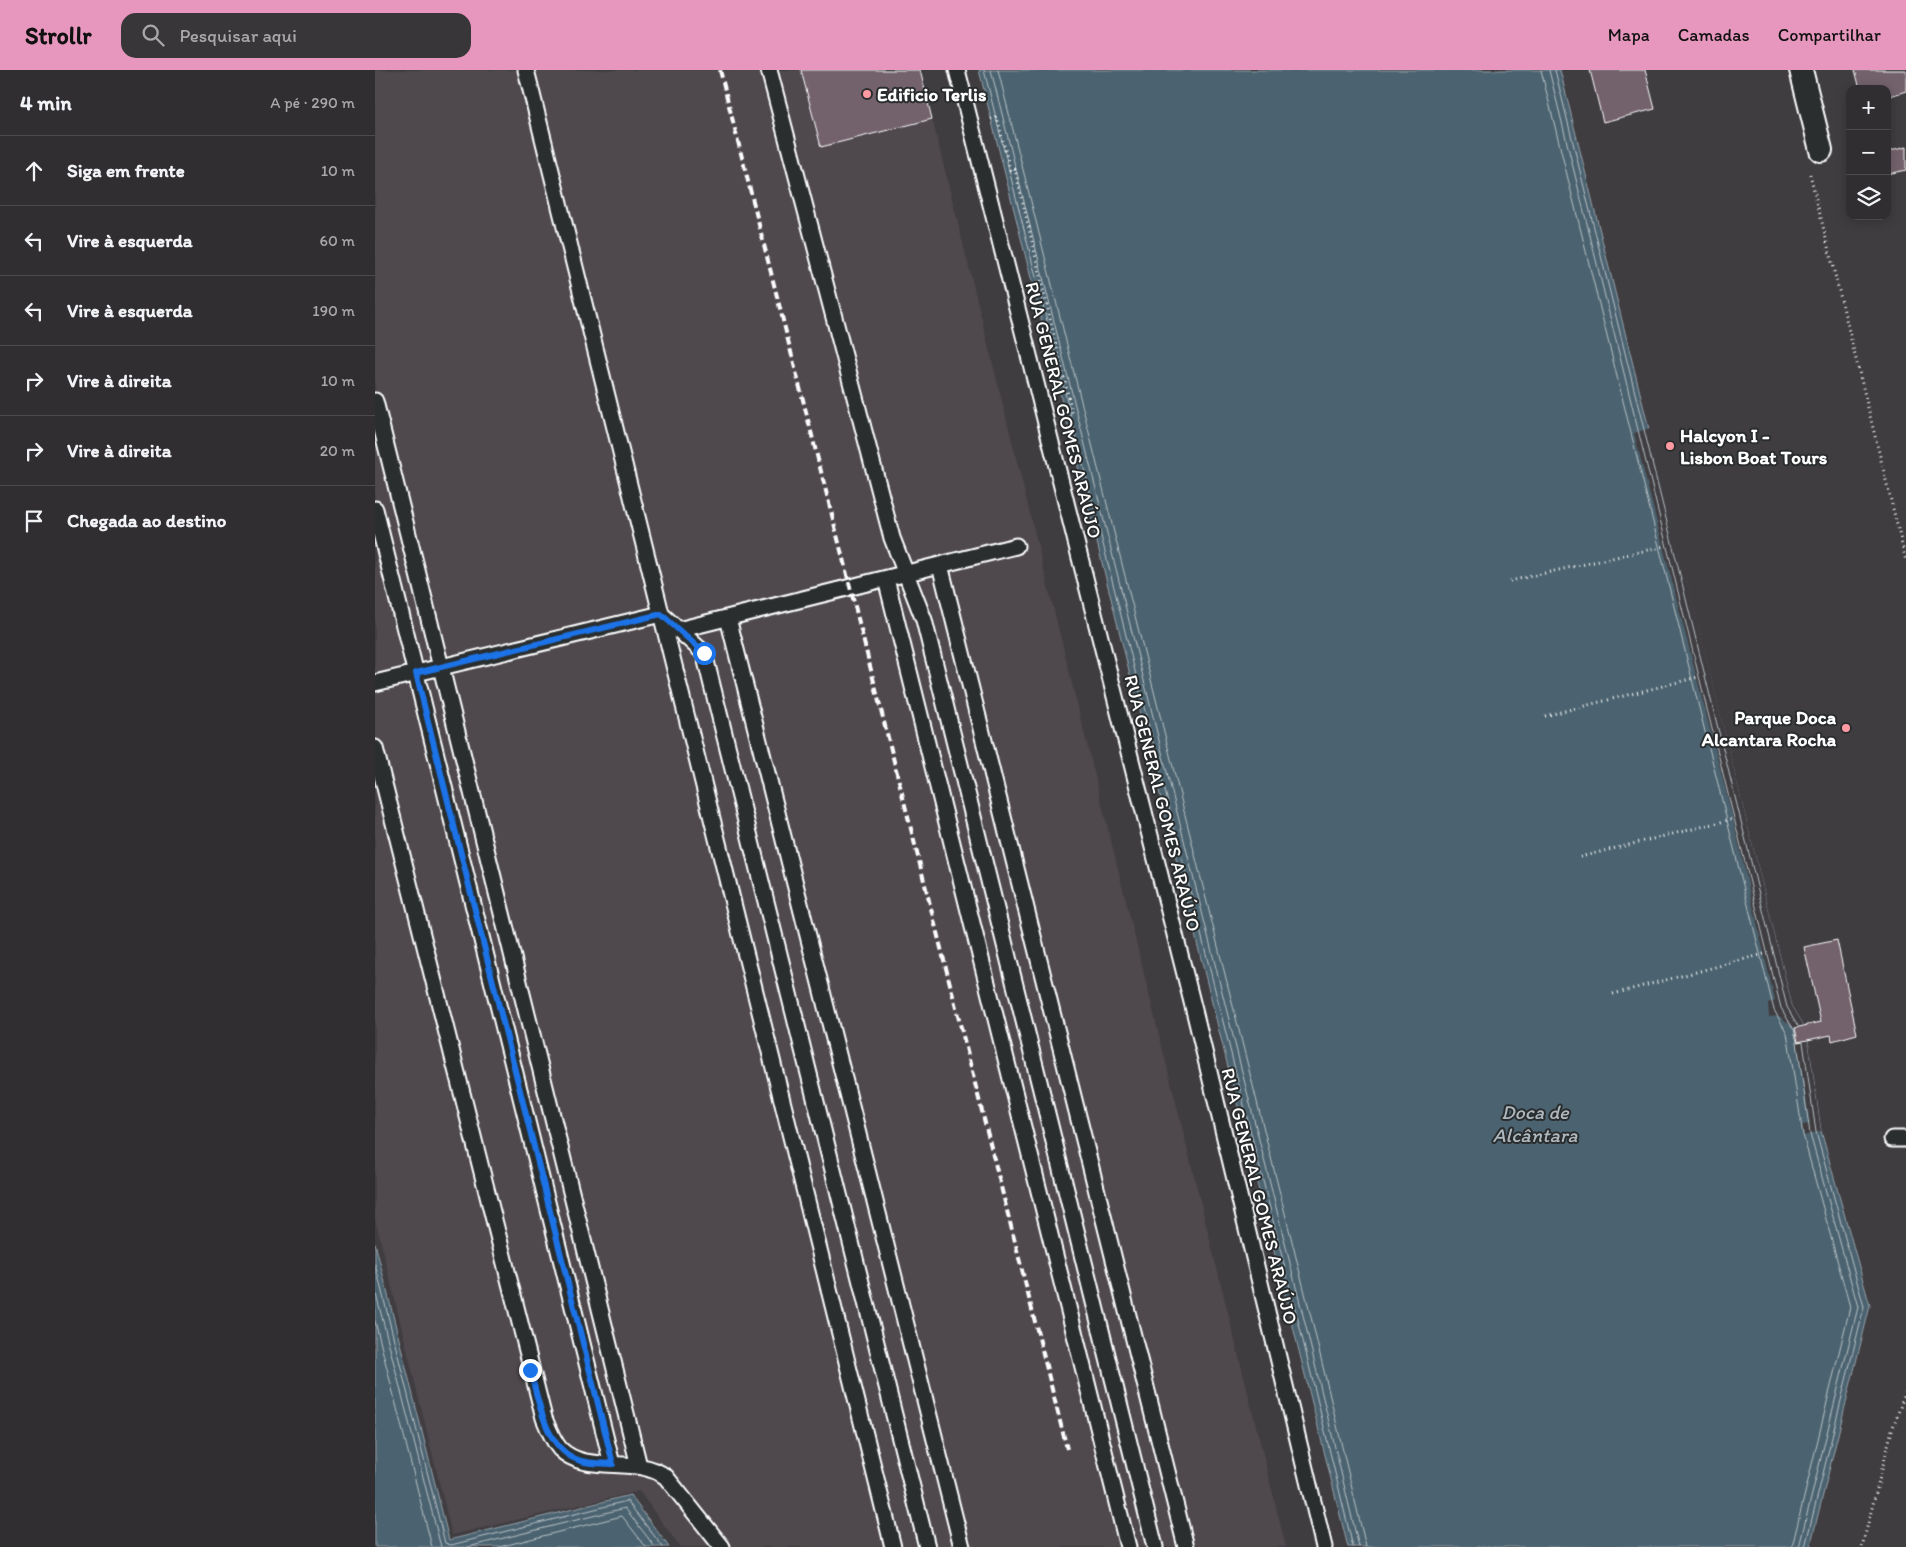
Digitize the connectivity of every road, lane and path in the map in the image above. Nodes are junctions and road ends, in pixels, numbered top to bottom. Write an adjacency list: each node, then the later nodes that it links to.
1 (526, 70): 17 (lane)
2 (769, 70): 14 (lane)
3 (957, 70): 40 (lane, RUA GENERAL GOMES ARAÚJO)
4 (1801, 70): 6 (street)
5 (987, 120): 8 (path)
6 (1814, 157): 12 (path)
7 (375, 401): 20 (lane)
8 (1073, 416)
9 (375, 509): 21 (lane)
10 (1016, 546): 13 (lane)
11 (1665, 546): 16 (path)
12 (1906, 561)
13 (941, 565): 14 (lane); 39 (lane)
14 (906, 574): 15 (lane); 38 (lane)
15 (886, 579): 18 (lane); 37 (lane)
16 (1511, 581)
17 (661, 614): 19 (lane); 20 (lane); 34 (lane)
18 (728, 618): 19 (lane); 36 (lane)
19 (678, 630): 35 (lane)
20 (441, 666): 21 (lane); 32 (lane)
21 (416, 673): 23 (lane); 31 (lane)
22 (1698, 677): 24 (path)
23 (375, 683)
24 (1545, 716)
25 (375, 748): 31 (lane)
26 (1733, 819): 27 (path)
27 (1580, 857)
28 (1764, 954): 29 (path)
29 (1613, 994)
30 (1906, 1391): 41 (path)
31 (613, 1464): 32 (lane)
32 (639, 1466): 33 (lane)
33 (721, 1547)
34 (893, 1547)
35 (927, 1547)
36 (962, 1547)
37 (1128, 1547)
38 (1155, 1547)
39 (1186, 1547)
40 (1324, 1547)
41 (1862, 1547)

